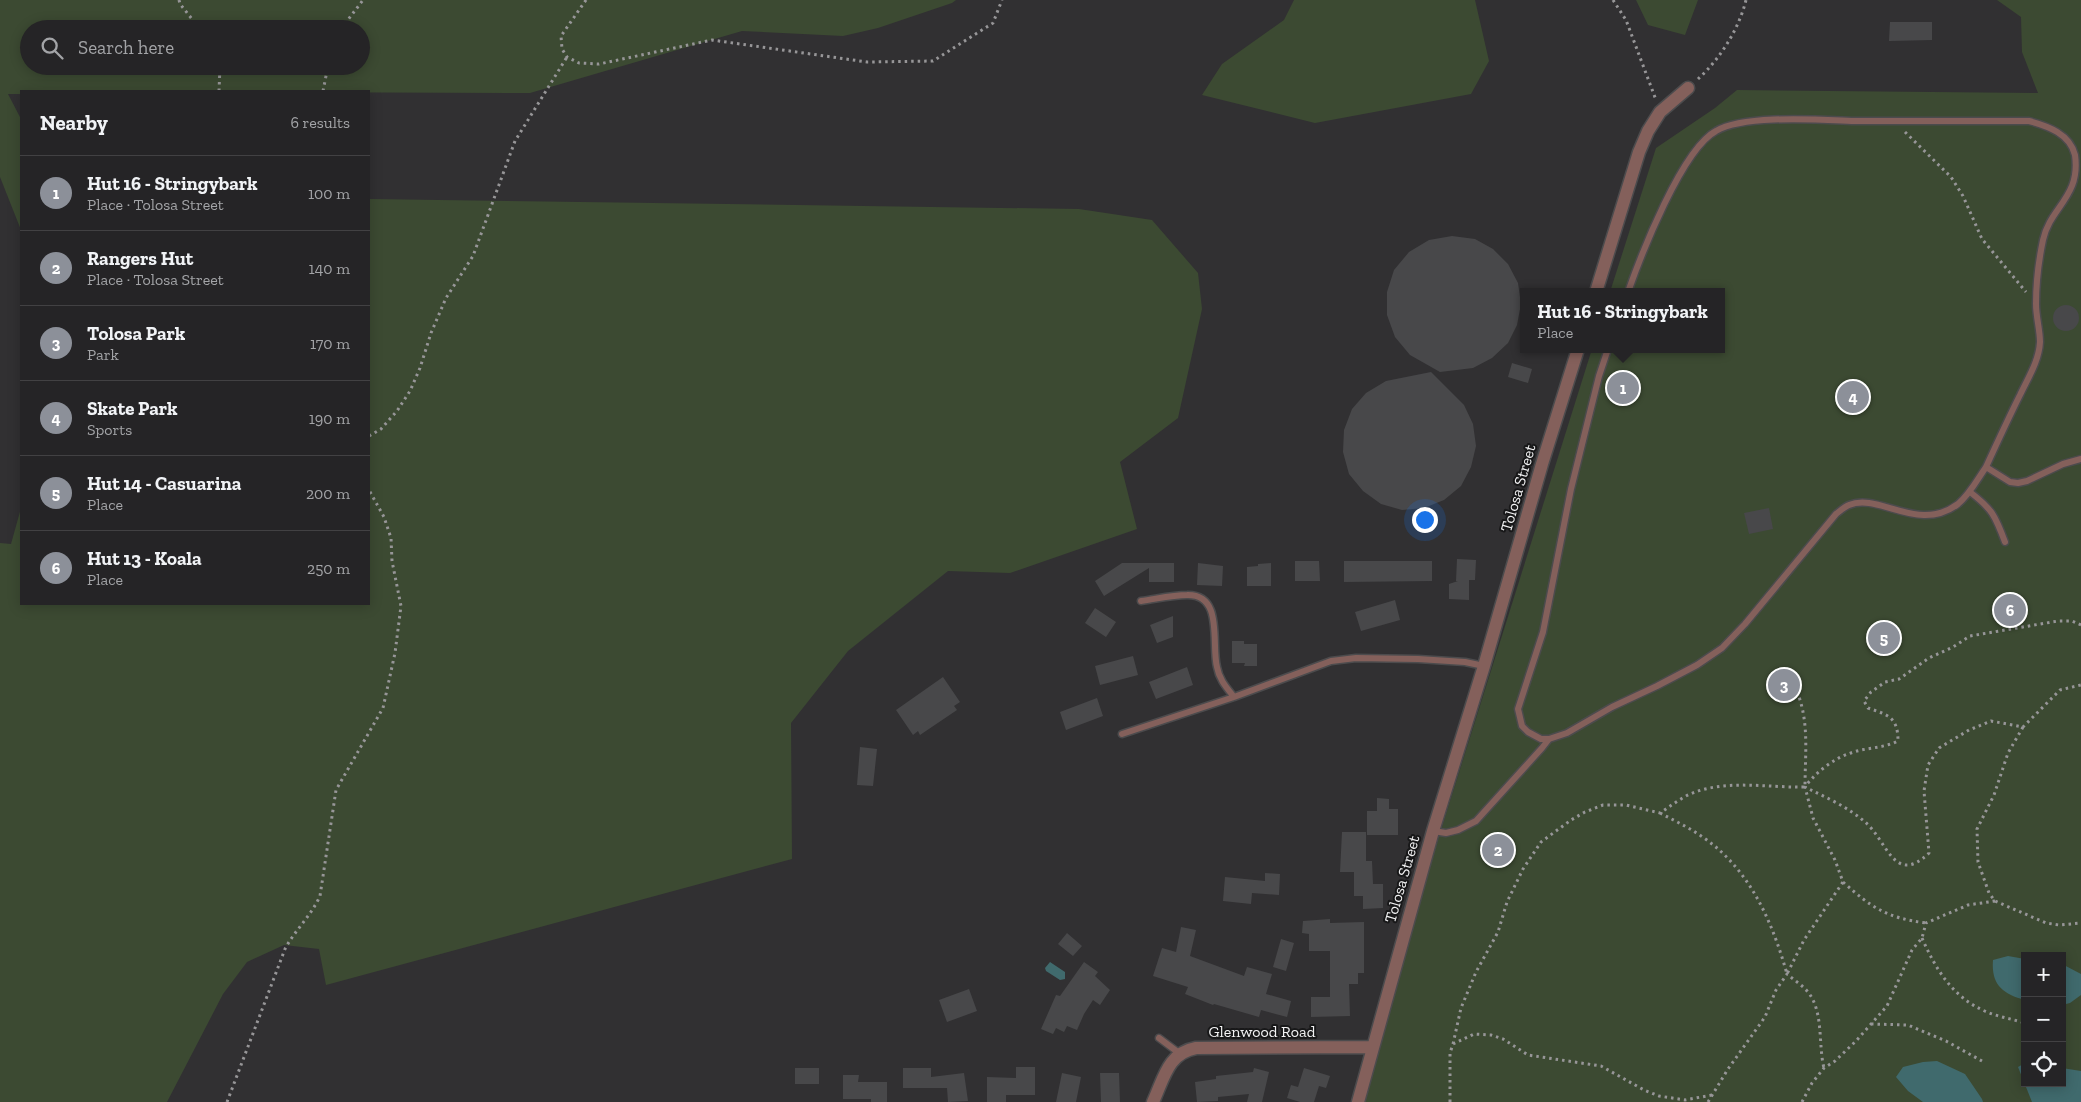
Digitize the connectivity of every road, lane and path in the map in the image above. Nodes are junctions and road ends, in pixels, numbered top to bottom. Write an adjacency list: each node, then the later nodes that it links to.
1 (179, 0): 7 (path)
2 (364, 0): 8 (path)
3 (586, 0): 9 (path)
4 (1002, 0): 9 (path)
5 (1613, 0): 15 (path)
6 (1746, 0): 12 (path)
7 (193, 20)
8 (348, 20)
9 (568, 57): 22 (path)
10 (220, 75): 13 (path)
11 (326, 75): 14 (path)
12 (1688, 88): 15 (street)
13 (219, 90)
14 (323, 90)
15 (1660, 112): 17 (street)
16 (1899, 121): 18 (lane); 19 (path); 19 (lane)
17 (1597, 288)
18 (1629, 288)
19 (2036, 304): 24 (lane)
20 (1577, 353): 30 (street, Tolosa Street)
21 (1607, 353): 36 (lane)
22 (370, 435)
23 (2081, 459): 24 (lane)
24 (1986, 467): 26 (lane)
25 (370, 492): 55 (path)
26 (1970, 492): 27 (lane); 36 (lane)
27 (2005, 542)
28 (1141, 601): 33 (lane)
29 (2081, 626): 37 (path)
30 (1484, 666): 33 (lane); 39 (street, Tolosa Street)
31 (2081, 685): 34 (path)
32 (1795, 687): 37 (path)
33 (1234, 696): 35 (lane)
34 (2023, 726): 37 (path); 41 (path)
35 (1122, 734)
36 (1548, 739): 39 (lane)
37 (1805, 787): 38 (path); 40 (path)
38 (1660, 813): 45 (path); 49 (path)
39 (1433, 832): 50 (street, Tolosa Street)
40 (1843, 882): 42 (path); 45 (path)
41 (1995, 901): 42 (path); 43 (path)
42 (1926, 923): 44 (path)
43 (2081, 923)
44 (1922, 938): 46 (path); 47 (path)
45 (1787, 974): 53 (path); 54 (path)
46 (2021, 1022)
47 (1870, 1024): 52 (path); 53 (path)
48 (1159, 1038): 51 (lane)
49 (1453, 1044): 54 (path); 58 (path)
50 (1372, 1047): 51 (street, Glenwood Road); 57 (street, Tolosa Street)
51 (1179, 1053): 56 (street)
52 (1982, 1061)
53 (1824, 1068): 60 (path)
54 (1712, 1095): 59 (path)
55 (227, 1102)
56 (1153, 1102)
57 (1358, 1102)
58 (1450, 1102)
59 (1708, 1102)
60 (1802, 1102)

